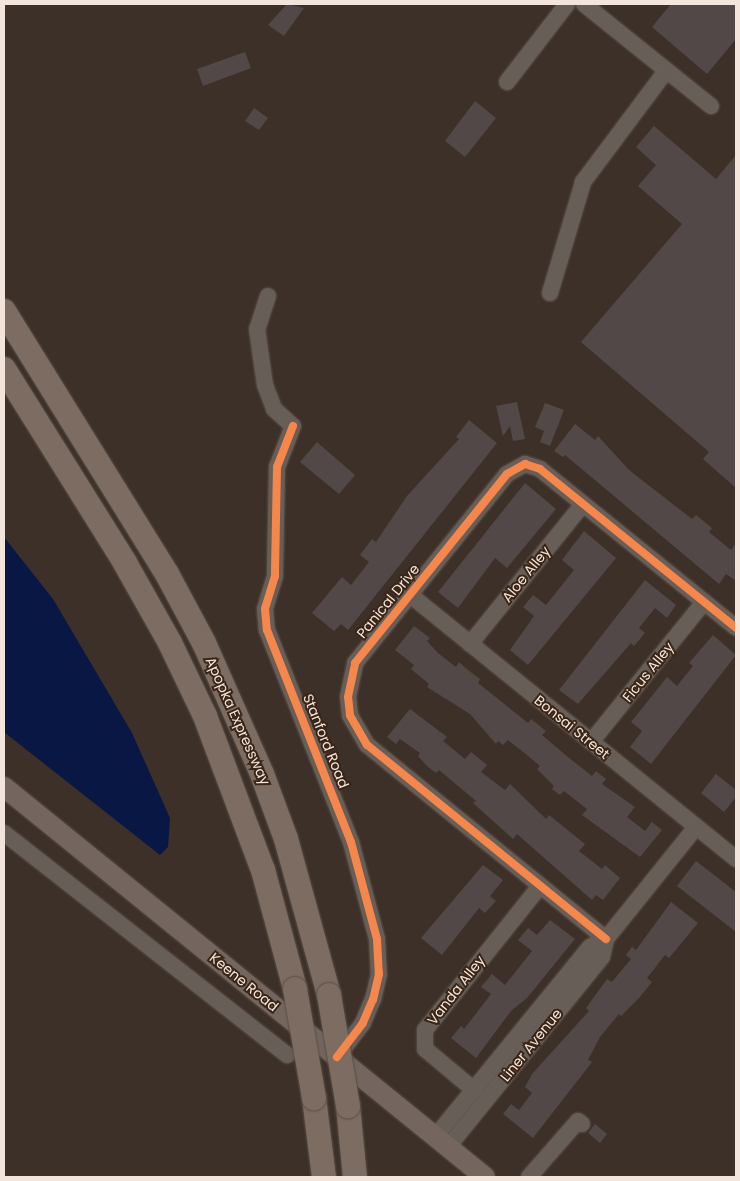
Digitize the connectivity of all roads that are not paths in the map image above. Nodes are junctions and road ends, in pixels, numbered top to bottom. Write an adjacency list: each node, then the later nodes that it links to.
1 (567, 4): 4 (street)
2 (584, 4): 3 (street)
3 (666, 71): 5 (street); 6 (street)
4 (507, 82)
5 (711, 106)
6 (550, 293)
7 (268, 296): 23 (street, Stanford Road)
8 (4, 311): 28 (highway, Apopka Expressway, bridge)
9 (4, 369): 27 (highway, Apopka Expressway, bridge)
10 (583, 504): 11 (street, Panical Drive); 12 (street, Panical Drive); 14 (street, Aloe Alley)
11 (409, 594): 14 (street, Bonsai Street); 20 (street, Panical Drive)
12 (704, 602): 13 (street, Panical Drive); 15 (street, Ficus Alley)
13 (736, 628)
14 (470, 644): 15 (street, Bonsai Street)
15 (591, 742): 17 (street, Bonsai Street)
16 (4, 789): 23 (main road, Keene Road)
17 (696, 827): 19 (street, Bonsai Street); 21 (street, Liner Avenue)
18 (4, 833): 22 (street)
19 (736, 859)
20 (540, 886): 21 (street, Panical Drive); 24 (street, Vanda Alley)
21 (606, 939): 24 (street, Liner Avenue); 26 (street, Liner Avenue)
22 (287, 1055)
23 (337, 1057): 26 (main road, Keene Road)
24 (474, 1090): 26 (street, Liner Avenue)
25 (582, 1124): 30 (street)
26 (442, 1142): 29 (main road, Keene Road)
27 (324, 1177)
28 (355, 1177)
29 (485, 1177)
30 (529, 1177)

